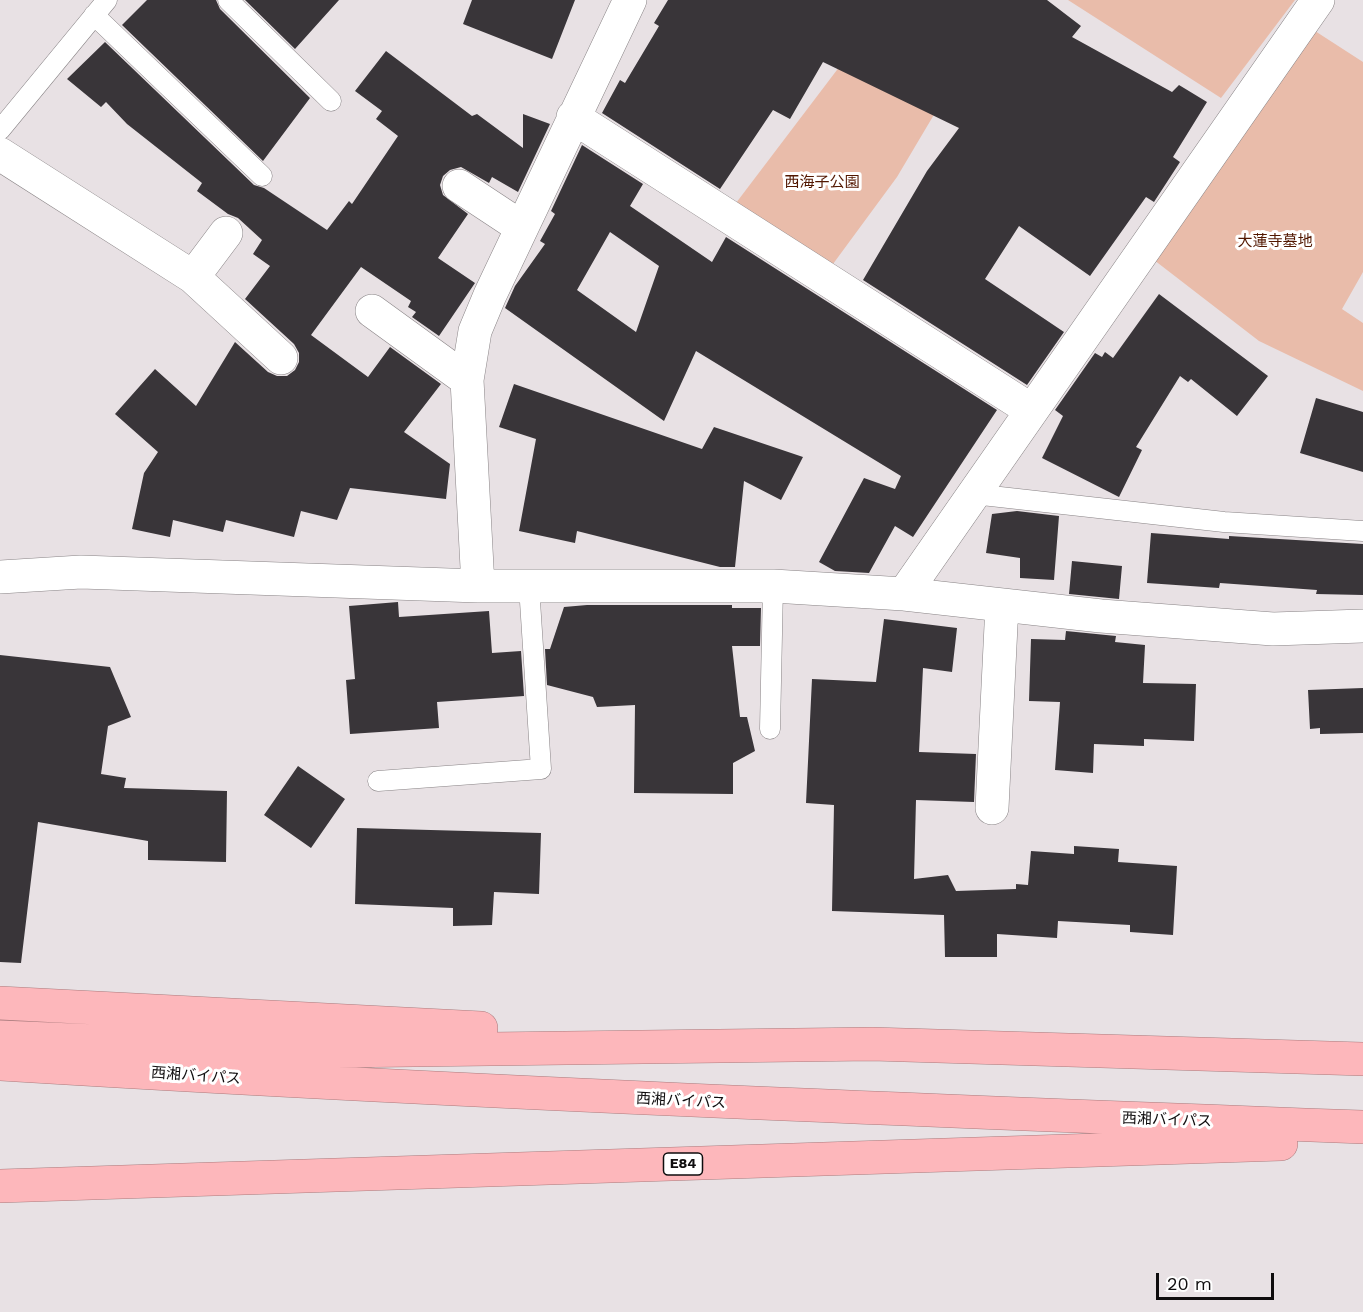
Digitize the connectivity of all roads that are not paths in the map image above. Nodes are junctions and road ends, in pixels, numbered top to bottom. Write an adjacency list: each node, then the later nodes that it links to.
1 (107, 0): 5 (lane)
2 (228, 0): 6 (lane)
3 (630, 0): 7 (street)
4 (1318, 0): 18 (street)
5 (94, 15): 8 (lane); 10 (lane)
6 (330, 101)
7 (573, 117): 12 (street); 18 (street)
8 (0, 130)
9 (0, 154): 14 (street)
10 (262, 176)
11 (459, 186): 12 (street)
12 (521, 227): 17 (street)
13 (226, 233): 14 (street)
14 (193, 277): 16 (street)
15 (372, 311): 17 (street)
16 (281, 358)
17 (467, 380): 22 (street)
18 (1031, 410): 19 (street)
19 (973, 494): 20 (lane); 25 (street)
20 (1363, 531)
21 (0, 577): 22 (street)
22 (478, 586): 23 (street)
23 (529, 586): 24 (street); 29 (lane)
24 (773, 586): 25 (street); 28 (lane)
25 (904, 594): 26 (street)
26 (1002, 604): 27 (street); 30 (street)
27 (1363, 626)
28 (770, 729)
29 (378, 781)
30 (992, 808)
31 (0, 1003): 33 (highway)
32 (0, 1037): 33 (highway, 西湘バイパス)
33 (872, 1044): 34 (highway, 西湘バイパス)
34 (1363, 1059)
35 (0, 1064): 36 (highway, 西湘バイパス)
36 (1363, 1127)
37 (1363, 1141): 38 (highway, E84)
38 (0, 1186)

